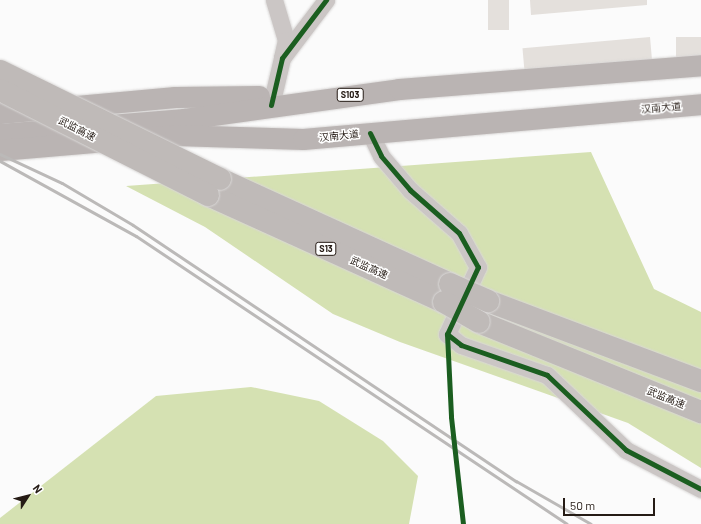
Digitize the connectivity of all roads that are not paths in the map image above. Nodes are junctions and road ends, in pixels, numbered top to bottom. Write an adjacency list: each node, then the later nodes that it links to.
1 (274, 0): 3 (street)
2 (326, 0): 3 (street)
3 (282, 58): 7 (street)
4 (701, 65): 7 (main road, S103)
5 (0, 71): 13 (highway, 武监高速 / S13, bridge)
6 (0, 90): 13 (highway, 武监高速 / S13, bridge)
7 (272, 101): 9 (main road, S103); 11 (main road, S103)
8 (701, 104): 10 (main road, 汉南大道)
9 (0, 113)
10 (370, 133): 12 (main road, 汉南大道); 17 (street)
11 (0, 134)
12 (0, 150)
13 (214, 187): 14 (highway, 武监高速 / S13)
14 (447, 293): 15 (highway, 武监高速 / S13, bridge); 16 (highway, 武监高速 / S13, bridge)
15 (701, 381)
16 (701, 412)
17 (701, 489)

